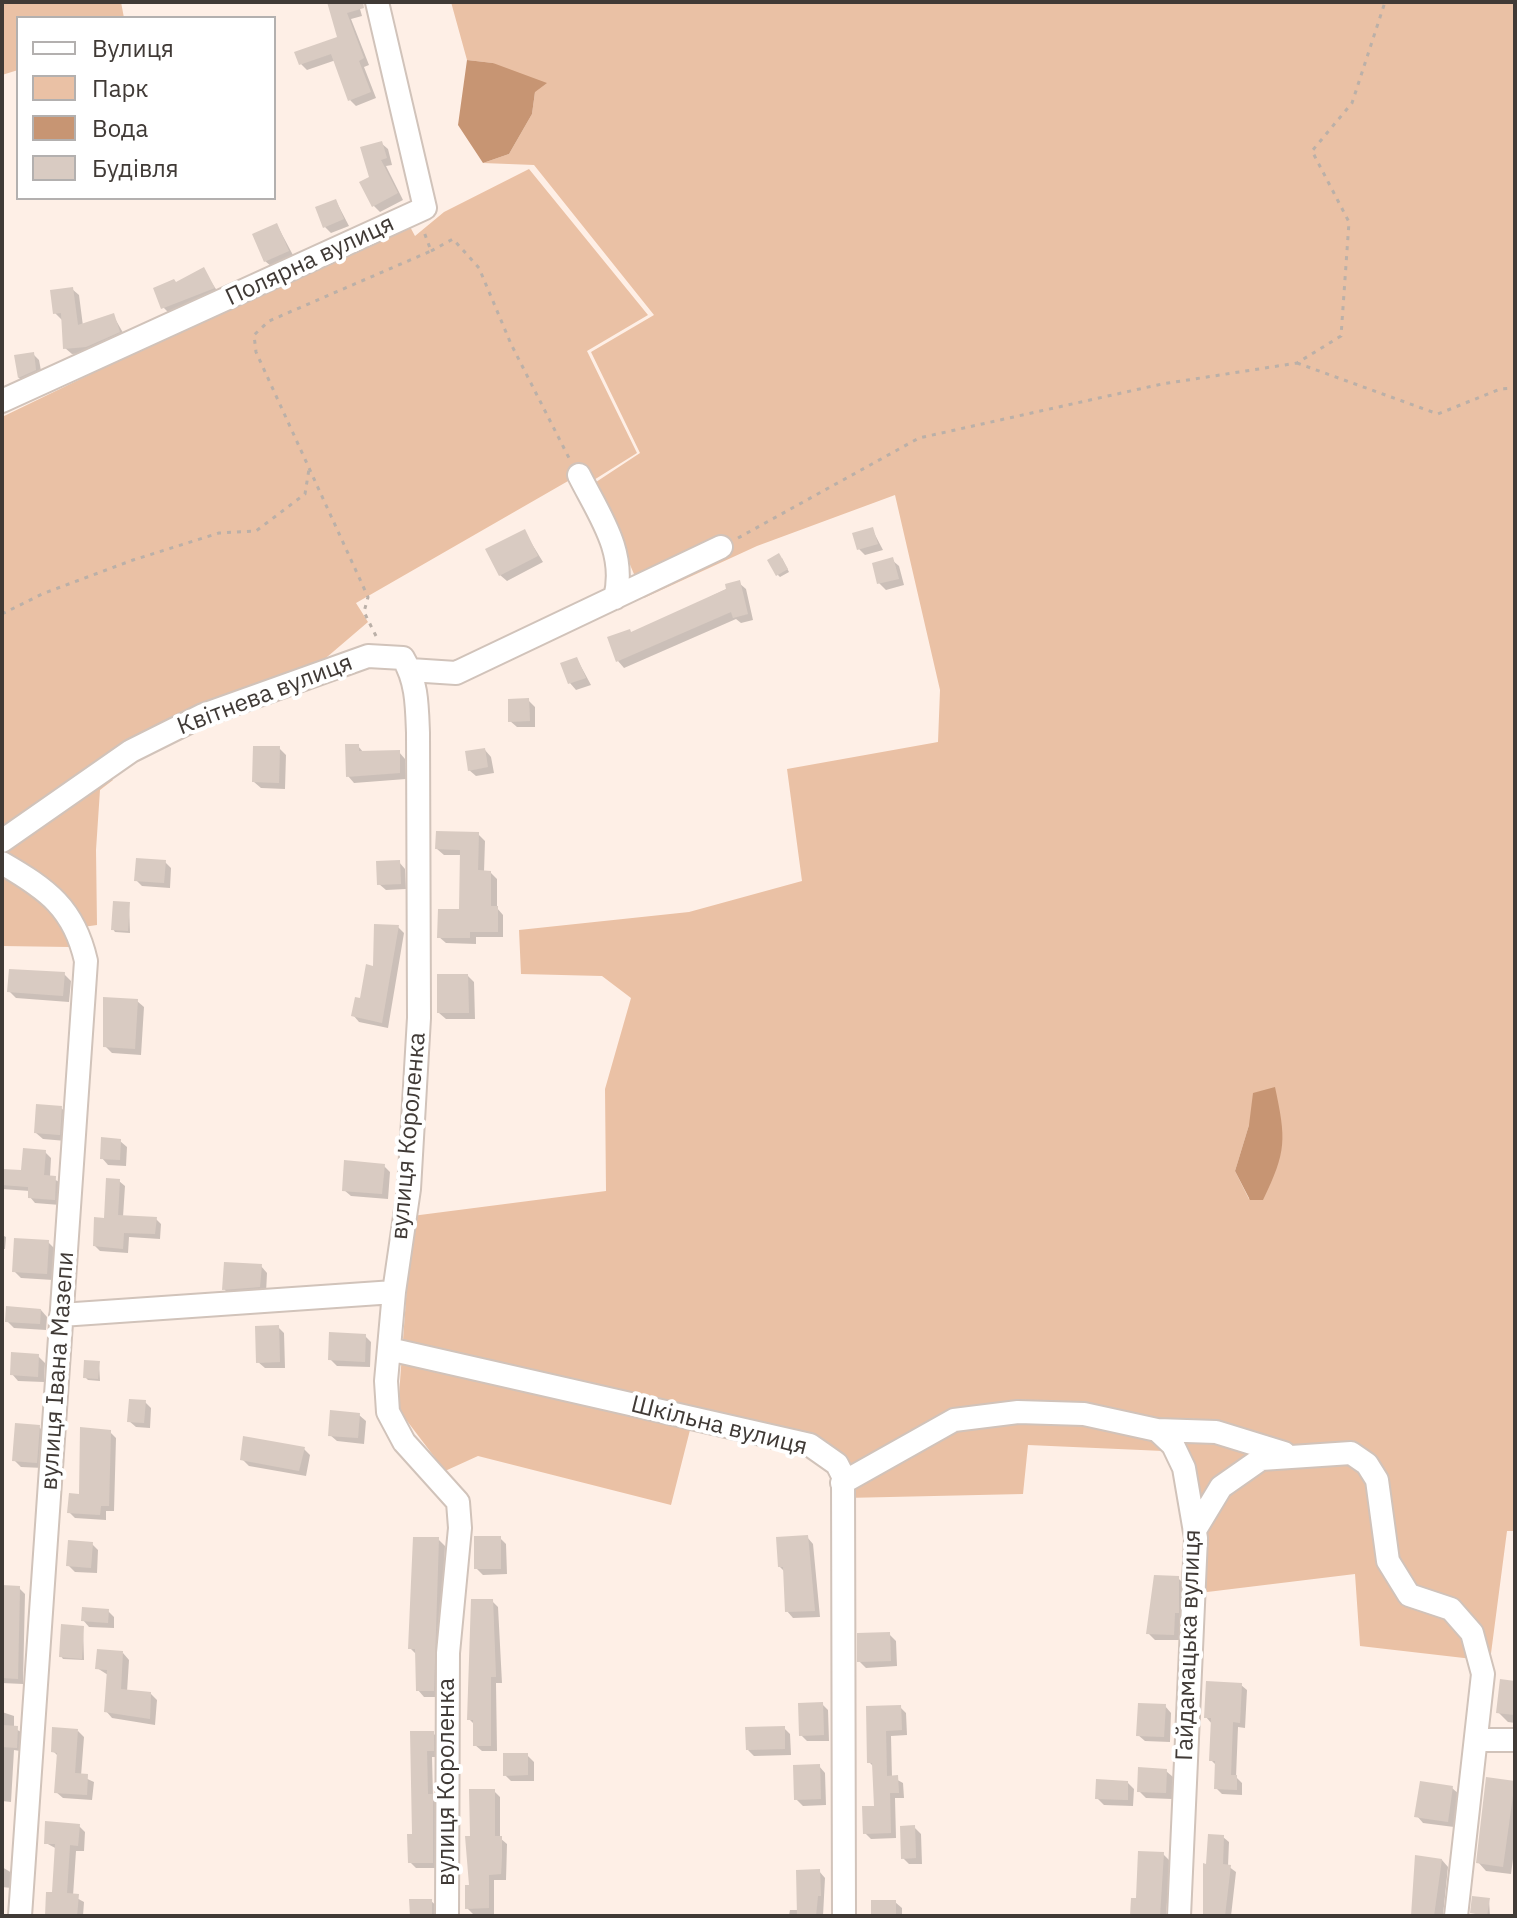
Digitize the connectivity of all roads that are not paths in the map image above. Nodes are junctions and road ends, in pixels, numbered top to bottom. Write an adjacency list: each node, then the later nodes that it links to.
1 (377, 2): 2 (street, Полярна вулиця)
2 (2, 401)
3 (579, 475): 5 (street)
4 (721, 547): 5 (street)
5 (615, 598): 6 (street)
6 (406, 664): 7 (street, Квітнева вулиця); 9 (street, вулиця Короленка)
7 (2, 841)
8 (2, 863): 10 (street, вулиця Івана Мазепи)
9 (394, 1292): 10 (street); 11 (street, вулиця Короленка)
10 (61, 1315): 18 (street, вулиця Івана Мазепи)
11 (389, 1349): 14 (street, Шкільна вулиця); 19 (street, вулиця Короленка)
12 (1157, 1430): 13 (street); 14 (street); 15 (street, Гайдамацька вулиця)
13 (1293, 1456): 15 (street); 16 (street)
14 (842, 1483): 20 (street)
15 (1195, 1530): 21 (street, Гайдамацька вулиця)
16 (1476, 1740): 17 (street); 22 (street)
17 (1515, 1740)
18 (20, 1916)
19 (447, 1916)
20 (844, 1916)
21 (1179, 1916)
22 (1456, 1916)

